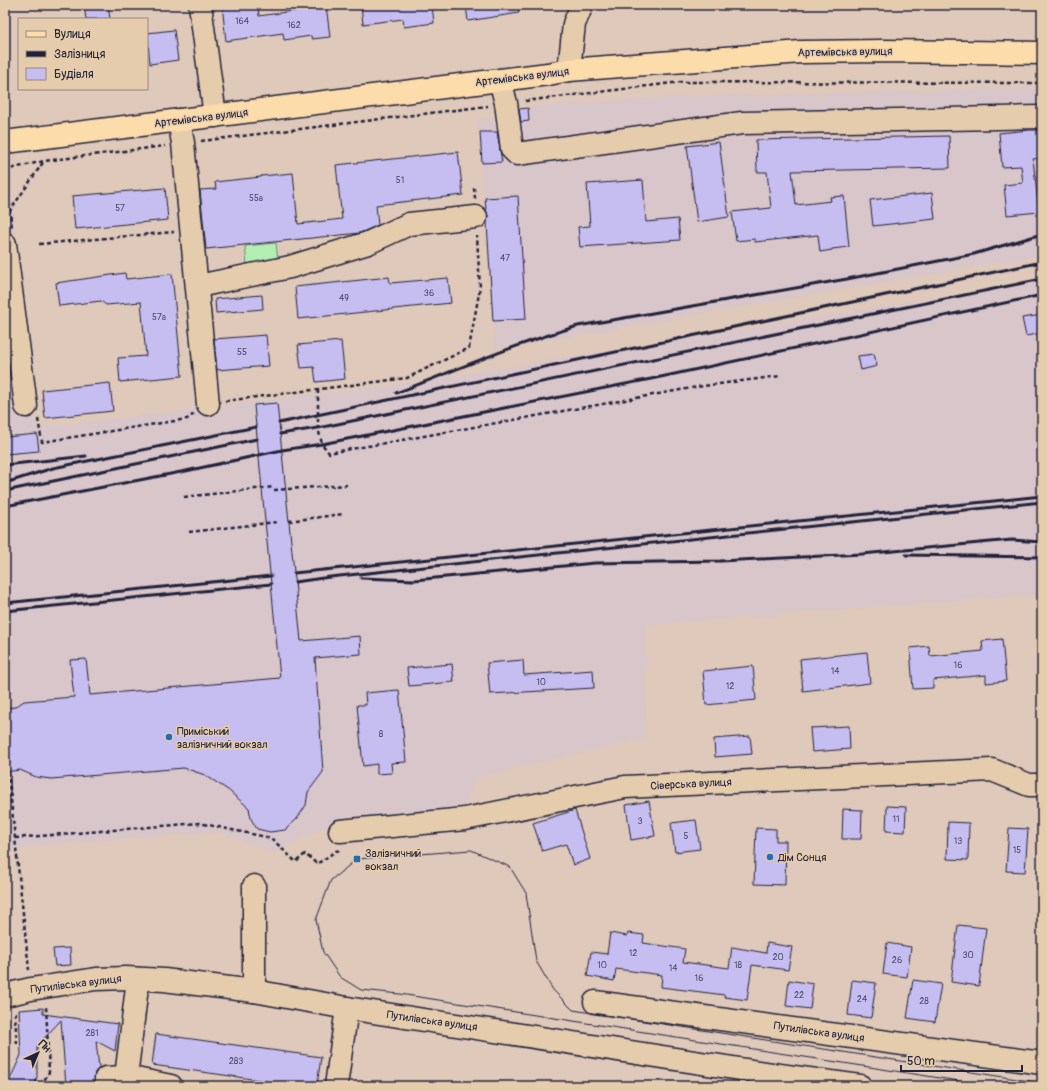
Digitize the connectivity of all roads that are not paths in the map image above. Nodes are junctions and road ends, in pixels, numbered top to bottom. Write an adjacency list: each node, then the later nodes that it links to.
1 (200, 5): 6 (street)
2 (582, 5): 4 (street)
3 (1042, 53): 4 (main road, Артемівська вулиця)
4 (569, 70): 5 (main road, Артемівська вулиця)
5 (500, 80): 6 (main road, Артемівська вулиця); 7 (street)
6 (215, 116): 8 (main road, Артемівська вулиця)
7 (1042, 117)
8 (179, 120): 9 (main road, Артемівська вулиця); 12 (street)
9 (7, 145)
10 (476, 217): 12 (street)
11 (5, 244): 14 (street)
12 (198, 286): 13 (street)
13 (208, 404)
14 (26, 406)
15 (1042, 785): 16 (street, Сіверська вулиця)
16 (341, 841)
17 (254, 886): 19 (street)
18 (138, 979): 19 (street, Путилівська вулиця); 20 (street, Путилівська вулиця); 25 (street)
19 (254, 991): 22 (street, Путилівська вулиця)
20 (5, 995)
21 (595, 1002): 23 (street, Путилівська вулиця)
22 (347, 1008): 24 (street, Путилівська вулиця); 27 (street)
23 (1042, 1063)
24 (758, 1079): 28 (street, Путилівська вулиця)
25 (116, 1082): 26 (street)
26 (171, 1086)
27 (336, 1086)
28 (860, 1086)

